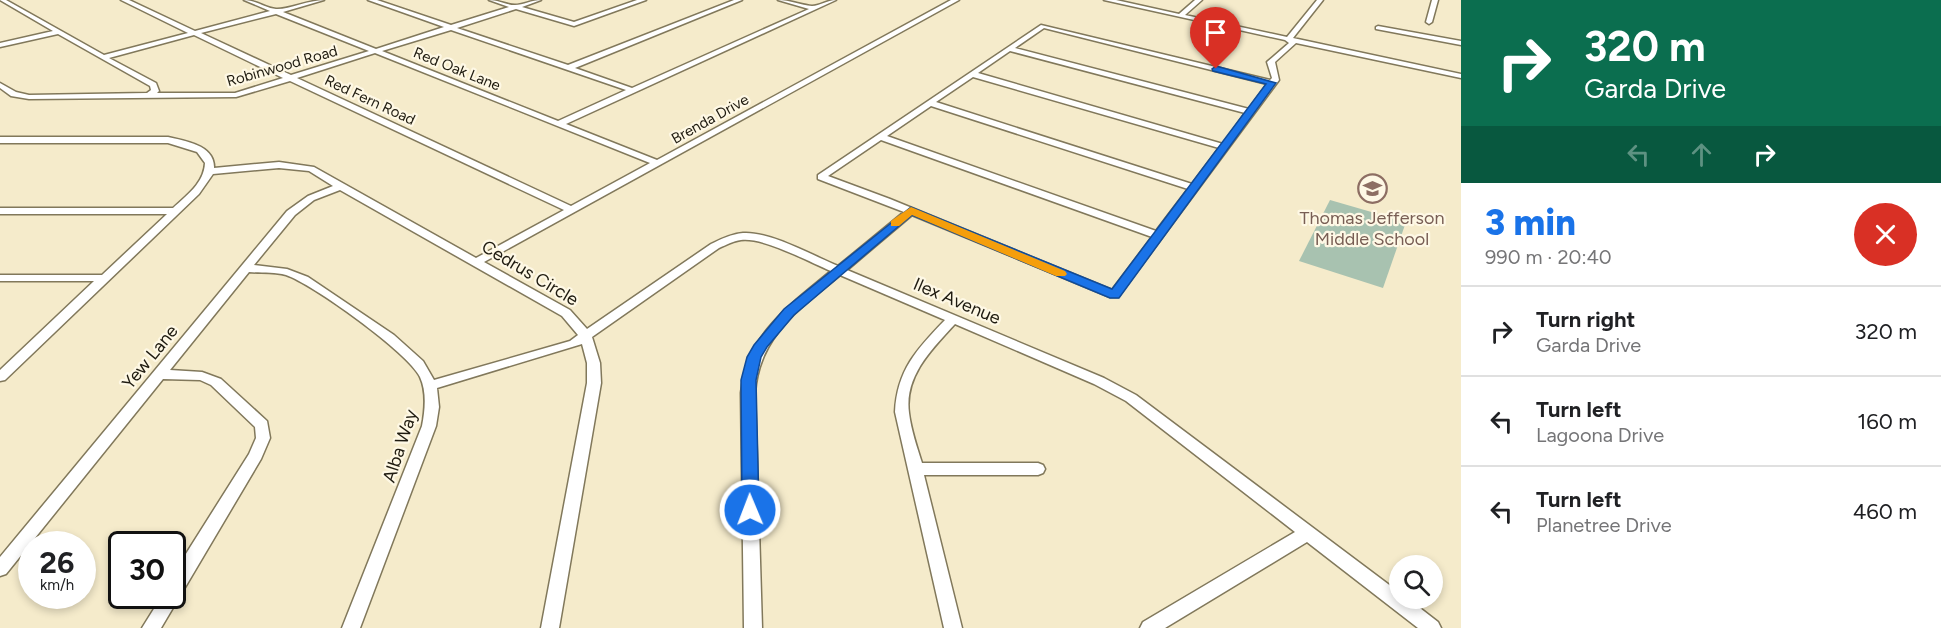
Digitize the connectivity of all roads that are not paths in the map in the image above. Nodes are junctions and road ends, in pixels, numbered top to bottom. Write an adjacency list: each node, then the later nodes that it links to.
1 (2, 0): 24 (street)
2 (124, 0): 25 (street, Red Fern Road)
3 (247, 0): 19 (street, Red Oak Lane)
4 (321, 0): 19 (street)
5 (372, 0): 22 (street)
6 (492, 0): 17 (street)
7 (538, 0): 17 (street, Robinwood Road)
8 (643, 0): 17 (street)
9 (739, 0): 32 (street)
10 (781, 0): 18 (street)
11 (832, 0): 18 (street)
12 (956, 0): 46 (street, Brenda Drive)
13 (1107, 0): 20 (street)
14 (1199, 0): 20 (street)
15 (1320, 0): 26 (street)
16 (1435, 0): 21 (street)
17 (516, 7): 22 (street, Robinwood Road)
18 (814, 8): 38 (street)
19 (276, 12): 25 (street); 30 (street, Red Oak Lane)
20 (1180, 16): 26 (street)
21 (1429, 22)
22 (451, 28): 30 (street, Robinwood Road); 32 (street)
23 (1378, 28): 27 (street)
24 (58, 32): 28 (street); 31 (street)
25 (195, 33): 31 (street); 35 (street, Red Fern Road)
26 (1288, 40): 34 (street); 36 (street)
27 (1461, 43)
28 (0, 45)
29 (1009, 49): 33 (street); 36 (street); 41 (street)
30 (376, 52): 35 (street, Robinwood Road); 42 (street, Red Oak Lane)
31 (103, 57): 39 (street)
32 (568, 68): 38 (street)
33 (972, 74): 40 (street); 45 (street)
34 (1461, 76)
35 (292, 78): 39 (street, Robinwood Road); 50 (street, Red Fern Road)
36 (1272, 83): 41 (street)
37 (0, 85): 39 (street, Robinwood Road)
38 (632, 90): 42 (street)
39 (147, 97)
40 (930, 103): 43 (street); 49 (street)
41 (1250, 112): 45 (street)
42 (558, 124): 46 (street, Red Oak Lane)
43 (881, 136): 52 (street); 54 (street)
44 (0, 140): 47 (street)
45 (1225, 147): 49 (street)
46 (657, 163): 50 (street, Brenda Drive)
47 (210, 171): 48 (street, Cedrus Circle); 51 (street)
48 (341, 186): 55 (street, Cedrus Circle); 56 (street, Yew Lane)
49 (1195, 188): 54 (street)
50 (572, 210): 55 (street, Brenda Drive)
51 (176, 211): 53 (street); 59 (street)
52 (911, 211): 54 (street); 57 (street)
53 (0, 212)
54 (1159, 236)
55 (476, 262): 61 (street, Cedrus Circle)
56 (246, 267): 63 (street, Yew Lane); 65 (street, Alba Way)
57 (839, 271): 60 (street, Ilex Avenue); 61 (street, Ilex Avenue); 75 (street)
58 (0, 278): 59 (street)
59 (104, 278): 62 (street)
60 (953, 319): 66 (street); 68 (street, Ilex Avenue)
61 (585, 336): 65 (street, Ilex Avenue); 74 (street, Cedrus Circle)
62 (6, 365): 64 (street)
63 (160, 374): 69 (street, Yew Lane); 70 (street)
64 (0, 377)
65 (429, 386): 73 (street, Alba Way)
66 (915, 468): 67 (street); 76 (street)
67 (1038, 469)
68 (1308, 533): 77 (street); 78 (street, Ilex Avenue)
69 (0, 569)
70 (186, 571)
71 (163, 609): 72 (street)
72 (151, 628)
73 (351, 628)
74 (550, 628)
75 (753, 628)
76 (952, 628)
77 (1149, 628)
78 (1432, 628)

